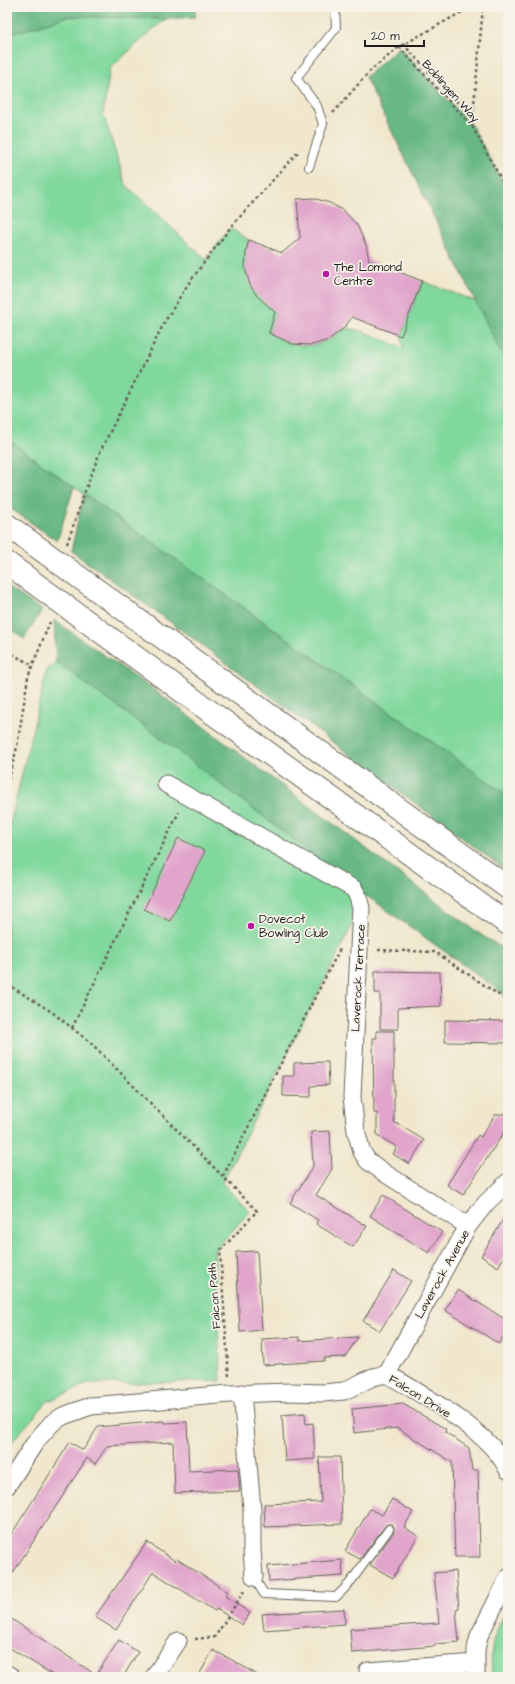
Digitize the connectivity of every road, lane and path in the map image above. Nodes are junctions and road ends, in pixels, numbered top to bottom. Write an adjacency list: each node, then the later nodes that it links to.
1 (335, 7): 7 (lane)
2 (471, 7): 4 (path)
3 (483, 7): 6 (path)
4 (403, 44): 5 (path); 6 (path)
5 (398, 47): 7 (path); 8 (path, Boblingen Way)
6 (473, 119): 8 (path)
7 (323, 124): 10 (lane)
8 (472, 126): 11 (path, Boblingen Way)
9 (302, 148): 13 (path)
10 (309, 167)
11 (508, 192)
12 (7, 525): 21 (highway)
13 (66, 548)
14 (7, 563): 22 (highway)
15 (50, 622): 17 (path)
16 (7, 651): 17 (path)
17 (32, 665): 19 (path)
18 (166, 784): 20 (street, Laverock Terrace)
19 (7, 786)
20 (186, 795): 24 (street, Laverock Terrace); 27 (path)
21 (508, 888)
22 (508, 924)
23 (342, 944): 28 (path)
24 (359, 950): 26 (path); 30 (street, Laverock Terrace)
25 (7, 984): 27 (path)
26 (508, 1001)
27 (72, 1028): 28 (path)
28 (223, 1176): 32 (path, Falcon Path)
29 (508, 1182): 30 (street, Laverock Avenue)
30 (468, 1226): 31 (street, Laverock Avenue)
31 (387, 1374): 32 (street, Falcon Drive); 33 (street, Falcon Drive)
32 (236, 1394): 34 (street, Falcon Drive); 36 (street)
33 (508, 1470)
34 (7, 1486)
35 (389, 1529): 36 (lane)
36 (254, 1577): 38 (path)
37 (508, 1578): 39 (street)
38 (178, 1641): 43 (street)
39 (476, 1670): 40 (street)
40 (368, 1671)
41 (7, 1674): 42 (street)
42 (12, 1677)
43 (154, 1677)

